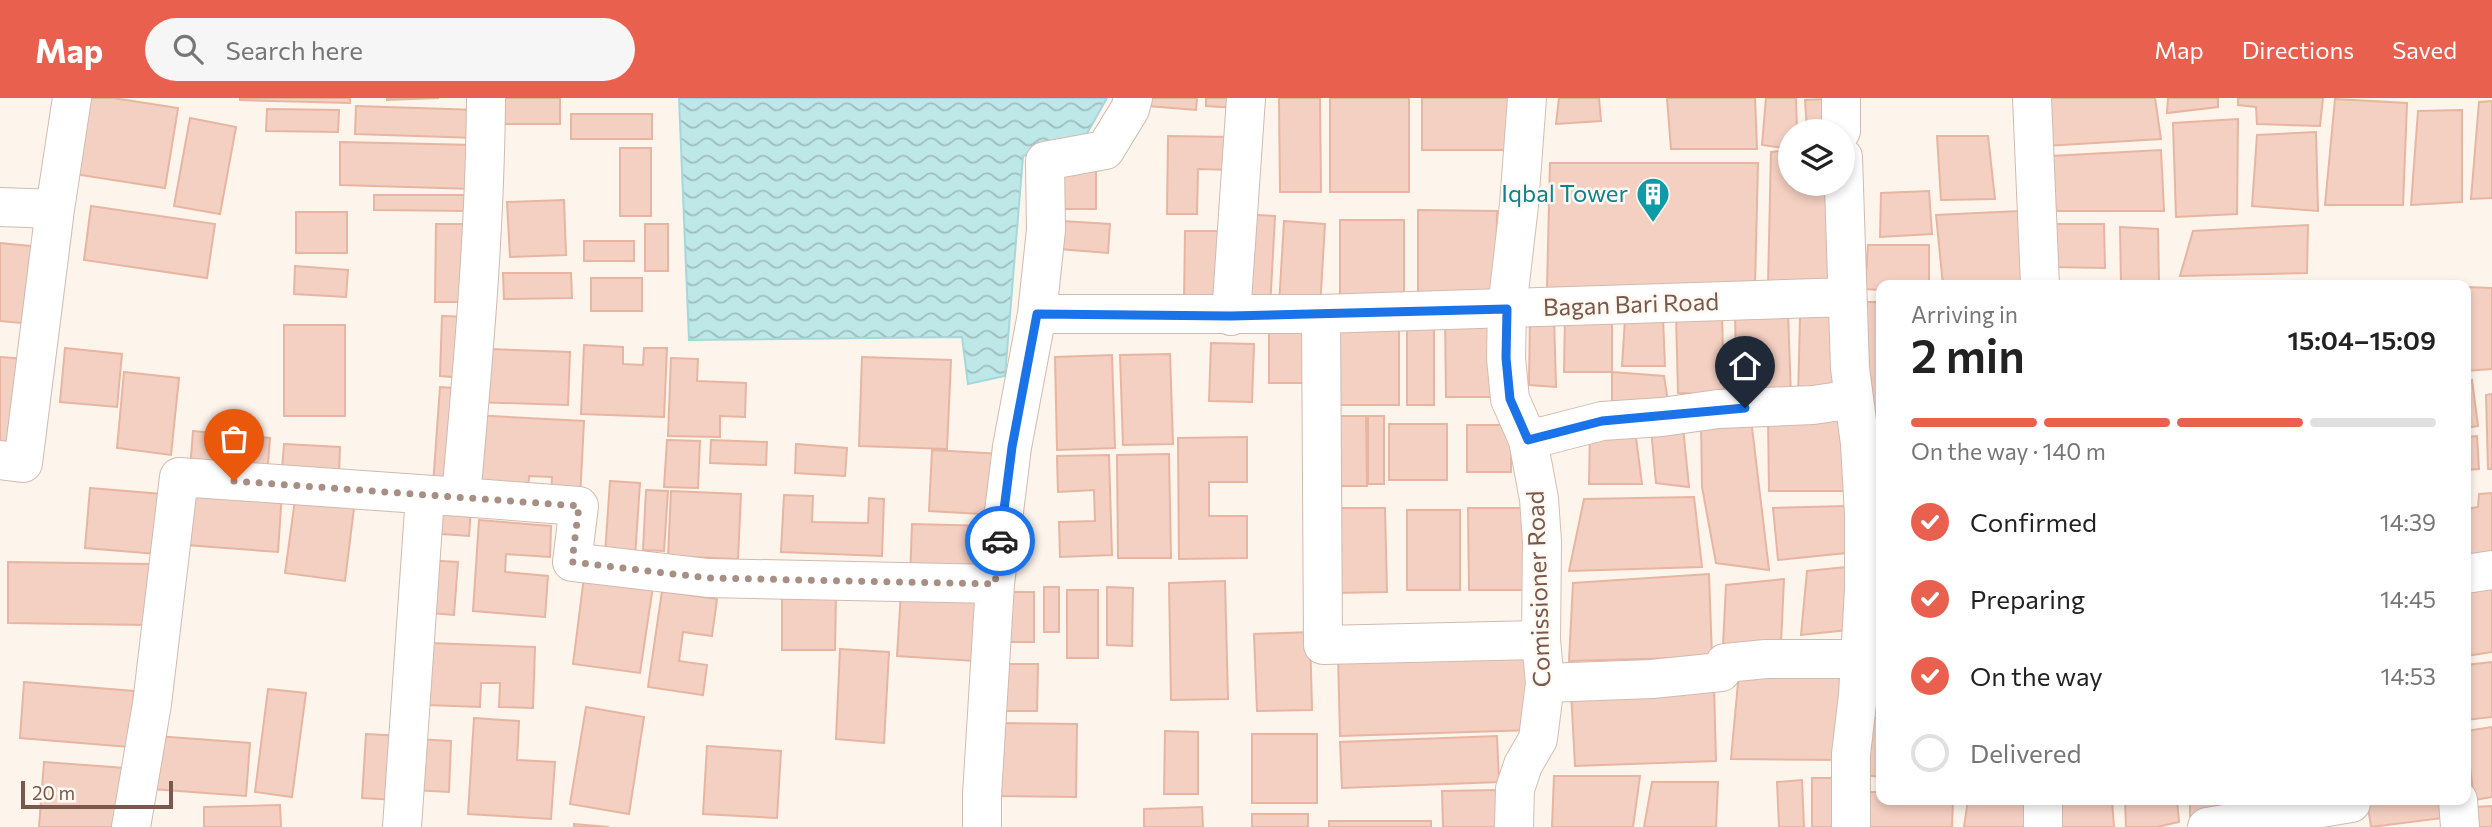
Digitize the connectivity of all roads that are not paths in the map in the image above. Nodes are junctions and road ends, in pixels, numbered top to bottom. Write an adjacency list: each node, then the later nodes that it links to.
1 (72, 98): 11 (street)
2 (486, 98): 22 (street)
3 (1133, 98): 15 (street)
4 (1246, 98): 17 (street)
5 (1527, 98): 14 (street, Comissioner Road)
6 (1841, 98): 8 (street)
7 (2032, 98): 12 (street)
8 (1842, 119)
9 (1844, 196): 13 (street)
10 (0, 207): 11 (street)
11 (55, 209): 20 (street)
12 (2040, 280)
13 (1847, 297): 14 (street, Bagan Bari Road); 18 (street)
14 (1507, 309): 16 (street, Bagan Bari Road); 19 (street, Comissioner Road)
15 (1037, 314): 17 (street, Bagan Bari Road); 25 (street)
16 (1321, 314): 17 (street, Bagan Bari Road); 26 (street)
17 (1231, 316)
18 (1854, 399): 19 (street); 21 (street)
19 (1528, 440): 26 (street, Comissioner Road)
20 (0, 460)
21 (1871, 479): 27 (street)
22 (443, 496): 25 (street); 33 (street); 34 (street)
23 (2492, 570): 24 (street)
24 (2471, 573)
25 (995, 584): 35 (street)
26 (1541, 640): 28 (street, Comissioner Road)
27 (1859, 659): 28 (street); 37 (street)
28 (1545, 683): 36 (street, Comissioner Road)
29 (2043, 805): 38 (street)
30 (2340, 805): 32 (street)
31 (2458, 805): 39 (street)
32 (2221, 826)
33 (131, 827)
34 (402, 827)
35 (982, 827)
36 (1514, 827)
37 (1851, 827)
38 (2043, 827)
39 (2460, 827)

